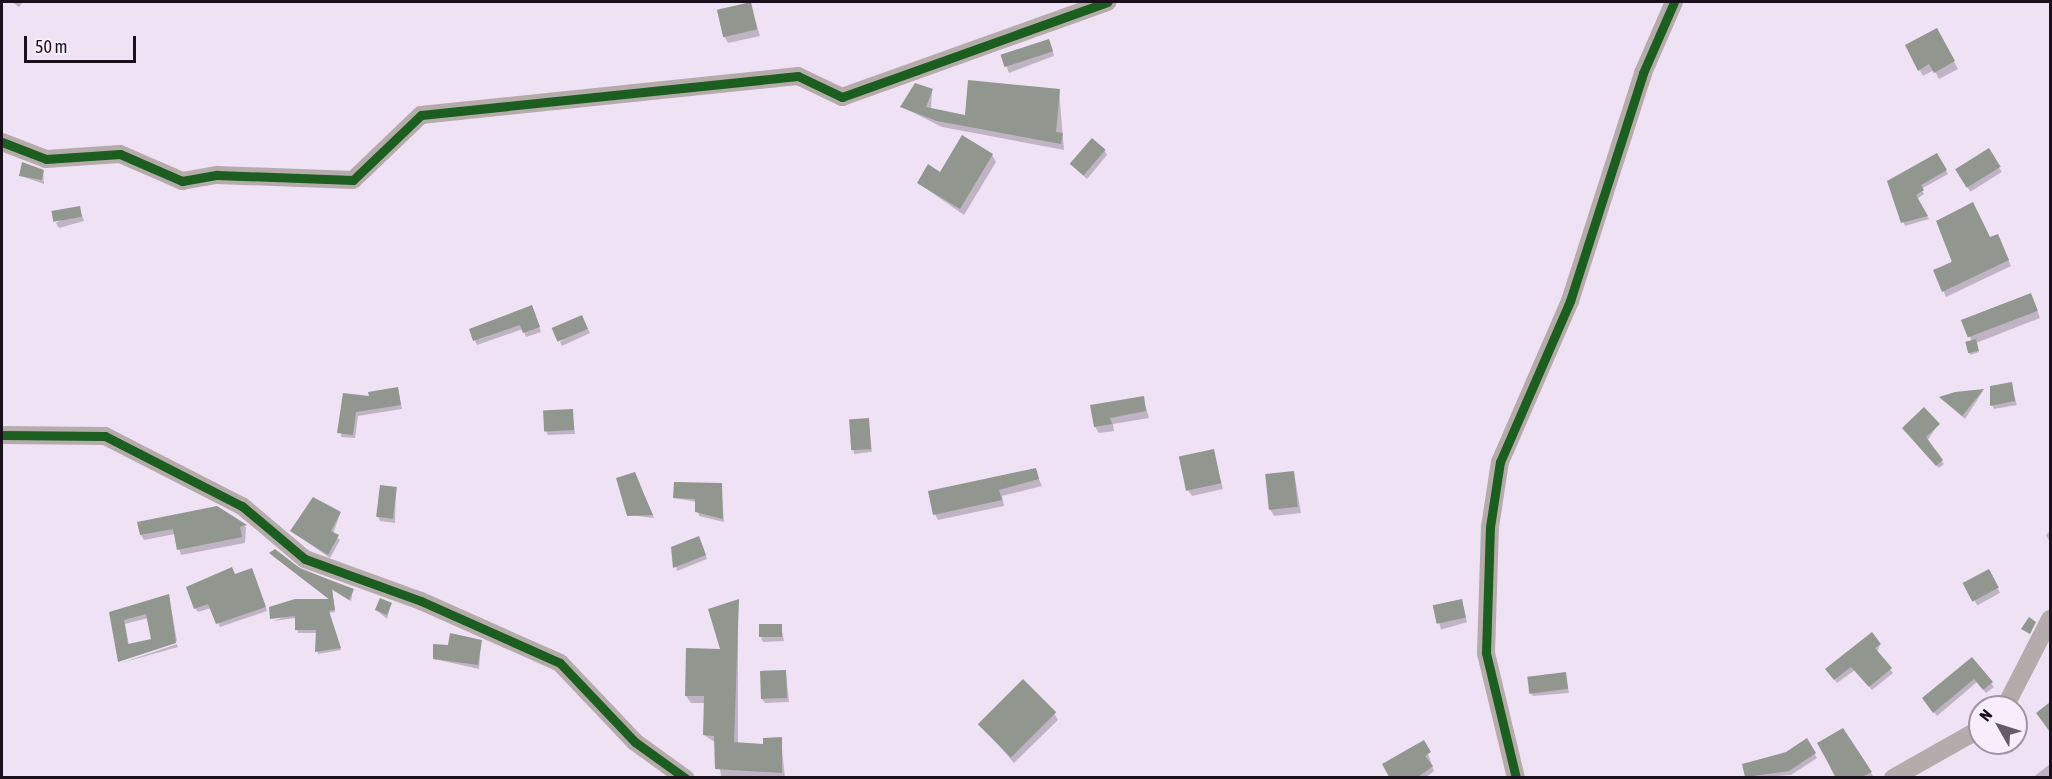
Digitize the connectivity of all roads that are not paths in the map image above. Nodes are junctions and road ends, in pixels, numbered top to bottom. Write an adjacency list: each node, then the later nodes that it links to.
1 (1107, 2): 3 (street)
2 (1674, 2): 9 (street)
3 (2, 142)
4 (2, 435): 8 (street)
5 (2050, 619): 6 (street)
6 (2011, 695)
7 (1968, 736): 10 (street)
8 (685, 777)
9 (1516, 777)
10 (1893, 777)

